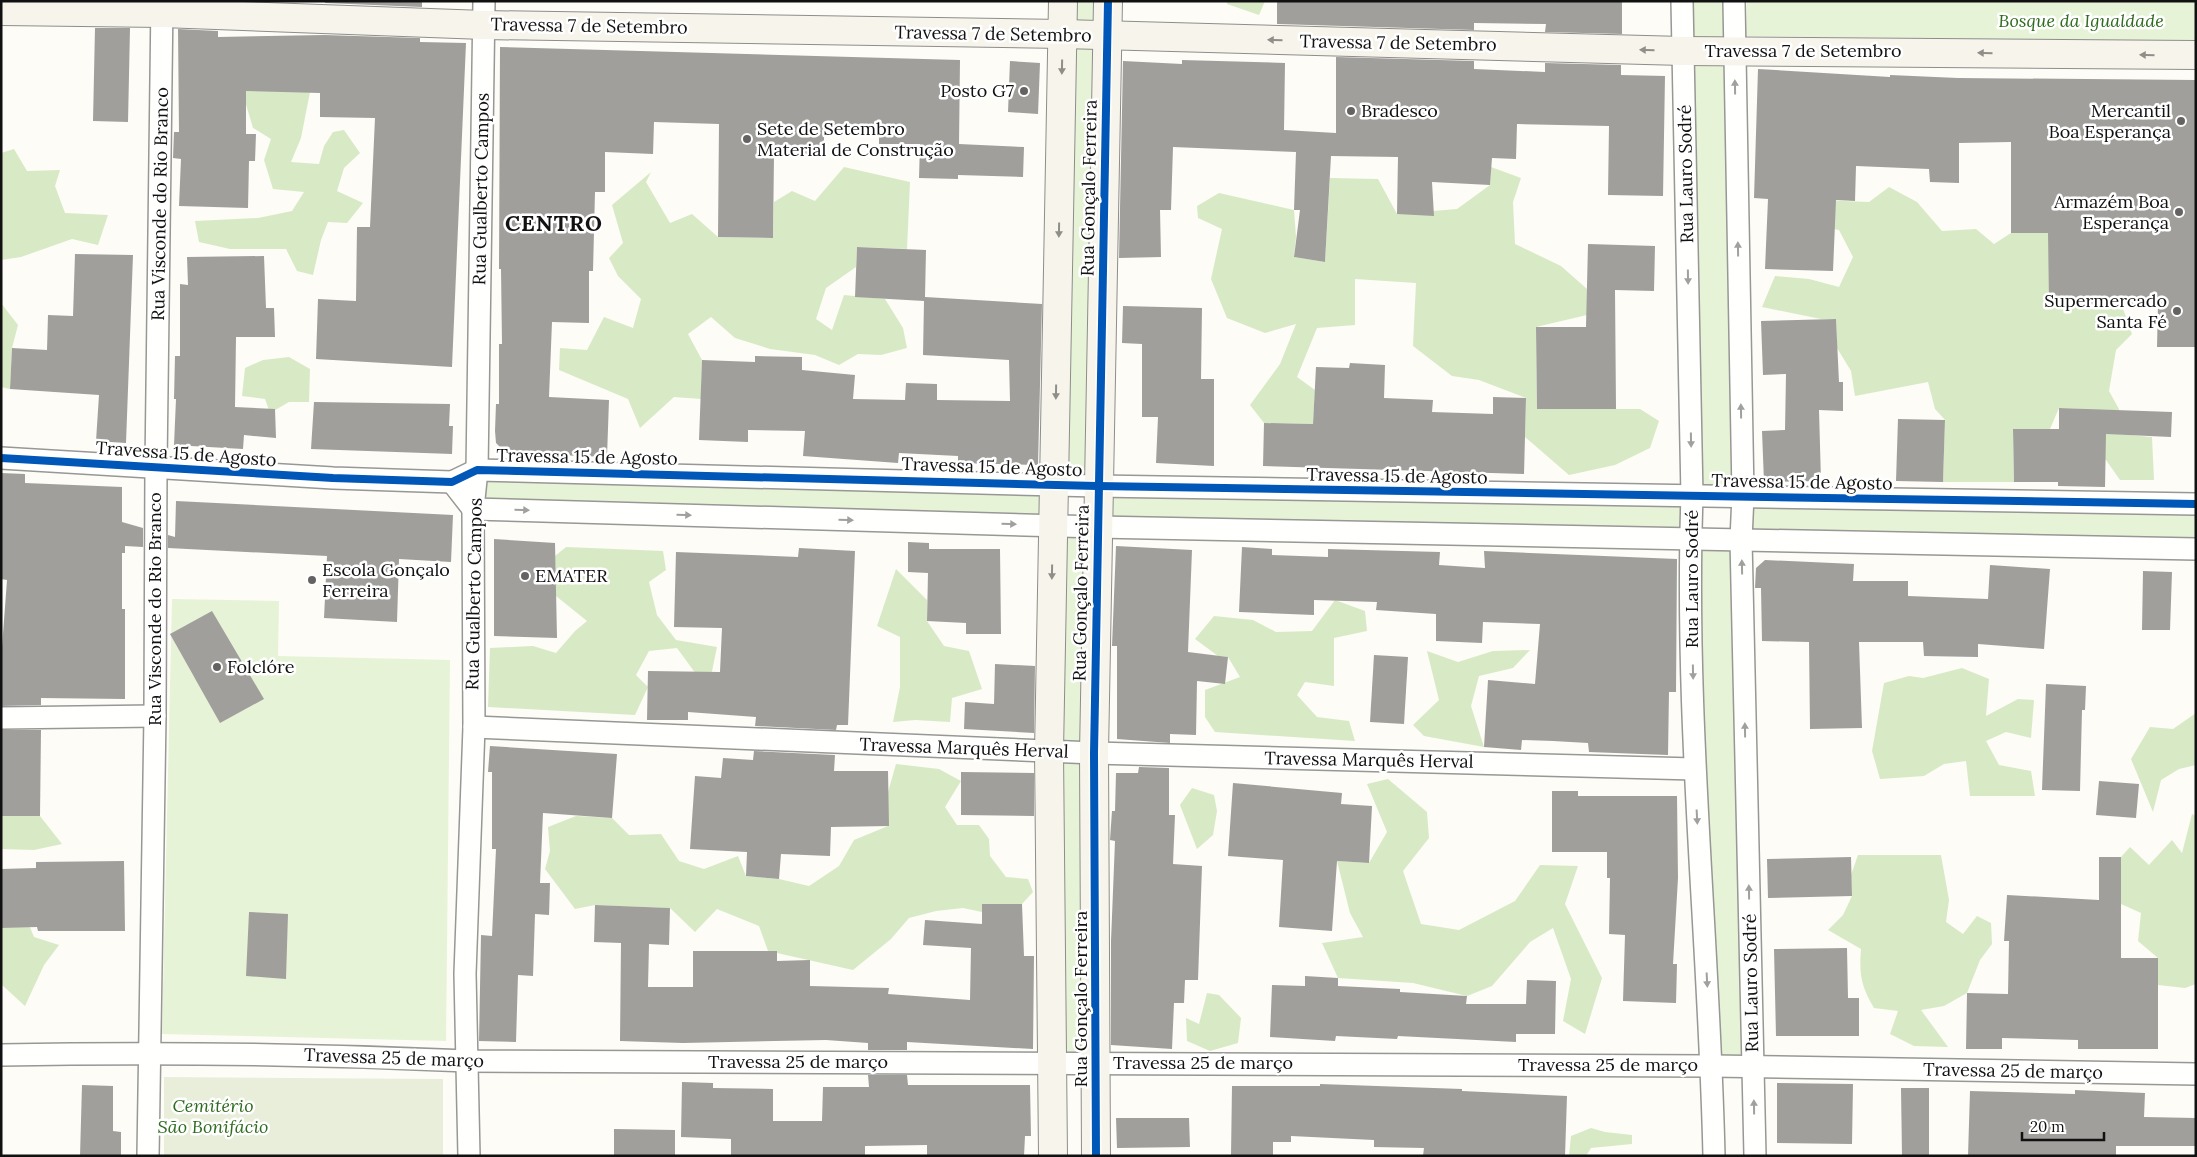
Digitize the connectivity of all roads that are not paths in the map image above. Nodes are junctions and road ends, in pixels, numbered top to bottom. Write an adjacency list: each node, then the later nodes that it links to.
1 (1063, 1): 8 (street, Rua Gonçalo Ferreira)
2 (1108, 1): 9 (street, Rua Gonçalo Ferreira)
3 (1682, 1): 11 (street, Rua Lauro Sodré)
4 (1734, 1): 10 (street, Rua Lauro Sodré)
5 (162, 7): 6 (street, Travessa 7 de Setembro); 7 (street, Travessa 7 de Setembro); 14 (street, Rua Visconde do Rio Branco)
6 (1, 11)
7 (484, 13): 8 (street, Travessa 7 de Setembro); 15 (street, Rua Gualberto Campos)
8 (1063, 34): 9 (street, Travessa 7 de Setembro); 17 (street, Rua Gonçalo Ferreira, one-way to 17)
9 (1108, 36): 11 (street, Travessa 7 de Setembro, one-way to 9); 18 (street, Rua Gonçalo Ferreira)
10 (1734, 50): 11 (street, Travessa 7 de Setembro); 12 (street, Travessa 7 de Setembro, one-way to 10); 19 (street, Rua Lauro Sodré, one-way to 10)
11 (1683, 51): 20 (street, Rua Lauro Sodré, one-way to 20)
12 (2196, 56)
13 (1, 458): 14 (street, Travessa 15 de Agosto)
14 (156, 466): 16 (street, Travessa 15 de Agosto); 28 (street, Rua Visconde do Rio Branco)
15 (477, 470): 16 (street, Travessa 15 de Agosto); 17 (street, Travessa 15 de Agosto); 22 (street, Rua Gualberto Campos)
16 (452, 482): 22 (street)
17 (1054, 483): 18 (street, Travessa 15 de Agosto); 23 (street, Rua Gonçalo Ferreira)
18 (1098, 486): 20 (street, Travessa 15 de Agosto); 24 (street, Rua Gonçalo Ferreira)
19 (1743, 495): 20 (street, Travessa 15 de Agosto); 21 (street, Travessa 15 de Agosto); 26 (street, Rua Lauro Sodré)
20 (1692, 496): 25 (street, Rua Lauro Sodré)
21 (2196, 504)
22 (473, 509): 23 (street, one-way to 23); 30 (street, Rua Gualberto Campos)
23 (1053, 526): 24 (street); 31 (street, Rua Gonçalo Ferreira, one-way to 31)
24 (1098, 527): 25 (street); 32 (street, Rua Gonçalo Ferreira)
25 (1690, 540): 26 (street); 33 (street, Rua Lauro Sodré, one-way to 33)
26 (1741, 540): 27 (street); 40 (street, Rua Lauro Sodré, one-way to 26)
27 (2196, 549)
28 (155, 716): 29 (street); 34 (street, Rua Visconde do Rio Branco)
29 (1, 718)
30 (474, 727): 31 (street, Travessa Marquês Herval); 36 (street, Rua Gualberto Campos)
31 (1049, 752): 32 (street, Travessa Marquês Herval); 38 (street, Rua Gonçalo Ferreira)
32 (1094, 753): 33 (street, Travessa Marquês Herval); 37 (street, Rua Gonçalo Ferreira)
33 (1694, 769): 39 (street, Rua Lauro Sodré, one-way to 39)
34 (149, 1052): 35 (street, Travessa 25 de março); 36 (street, Travessa 25 de março); 42 (street, Rua Visconde do Rio Branco)
35 (1, 1055)
36 (468, 1060): 38 (street, Travessa 25 de março); 43 (street, Rua Gualberto Campos)
37 (1096, 1062): 38 (street, Travessa 25 de março); 39 (street, Travessa 25 de março); 45 (street, Rua Gonçalo Ferreira)
38 (1053, 1063): 44 (street, Rua Gonçalo Ferreira)
39 (1712, 1066): 40 (street, Travessa 25 de março); 46 (street, Rua Lauro Sodré)
40 (1753, 1067): 41 (street, Travessa 25 de março); 47 (street, Rua Lauro Sodré, one-way to 40)
41 (2196, 1074)
42 (148, 1156)
43 (470, 1156)
44 (1053, 1156)
45 (1096, 1156)
46 (1714, 1156)
47 (1755, 1156)

